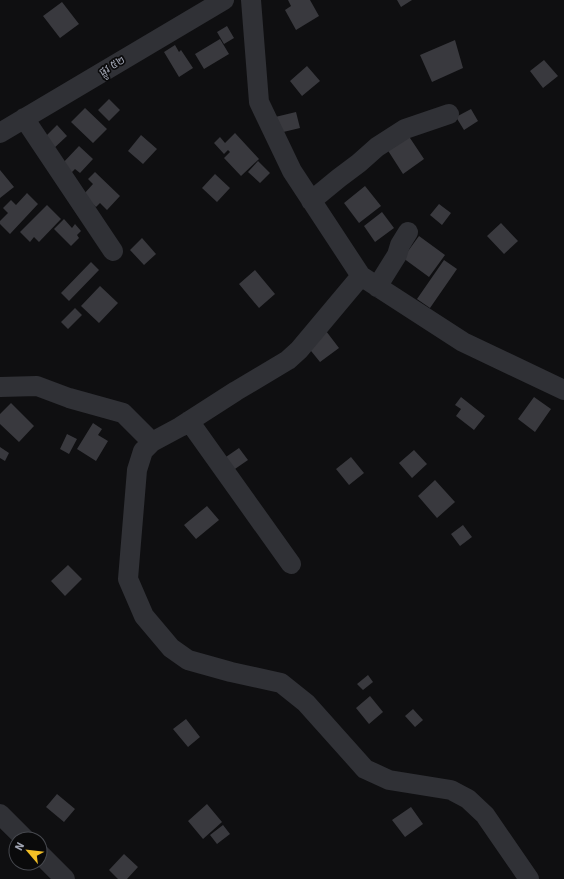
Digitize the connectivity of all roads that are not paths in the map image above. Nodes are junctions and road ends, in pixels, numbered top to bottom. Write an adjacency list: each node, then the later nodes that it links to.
1 (224, 0): 4 (street, ផ្លូវ ៥២)
2 (251, 0): 6 (street)
3 (448, 114): 6 (street)
4 (24, 118): 5 (street, ផ្លូវ ៥២); 8 (street)
5 (0, 133)
6 (311, 201): 9 (street)
7 (408, 232): 10 (street)
8 (113, 251)
9 (361, 276): 10 (street); 13 (street)
10 (377, 287): 12 (street)
11 (0, 387): 14 (street)
12 (564, 390)
13 (189, 421): 14 (street); 15 (street)
14 (152, 442): 20 (street)
15 (291, 564)
16 (0, 814): 17 (street)
17 (17, 831)
18 (48, 862): 19 (street)
19 (65, 879)
20 (529, 879)

